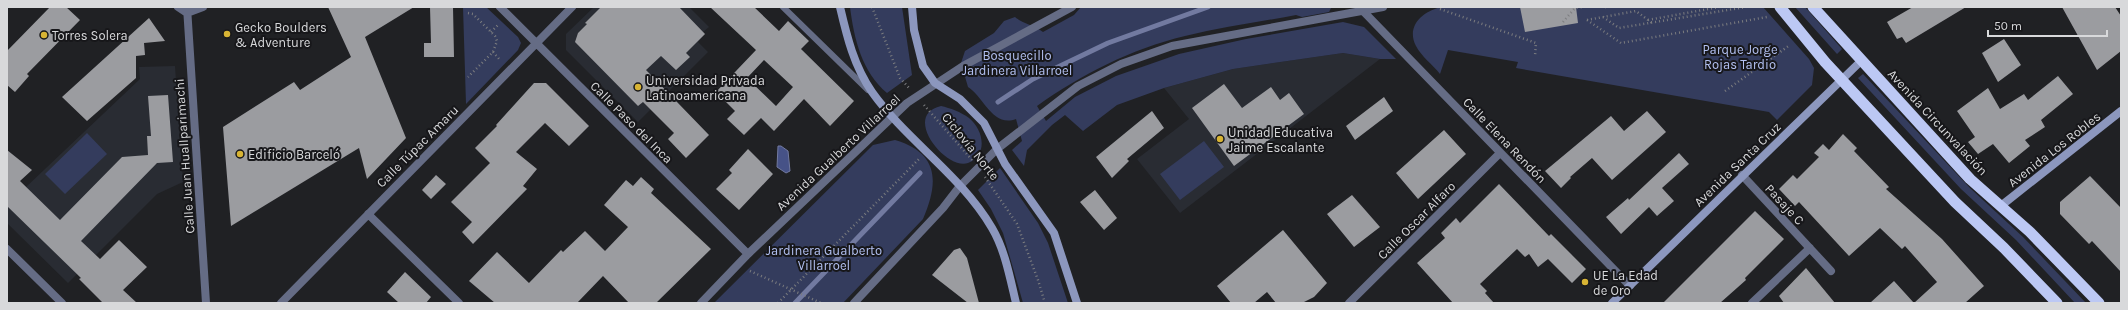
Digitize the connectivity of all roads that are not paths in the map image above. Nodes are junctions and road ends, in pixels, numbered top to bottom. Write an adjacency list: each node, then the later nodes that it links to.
1 (178, 7): 12 (street)
2 (203, 7): 12 (street)
3 (500, 7): 14 (street, Calle Paso del Inca)
4 (572, 7): 14 (street, Calle Túpac Amaru)
5 (783, 7): 18 (lane)
6 (840, 7): 18 (main road)
7 (912, 7): 17 (main road)
8 (1072, 7): 17 (street, Avenida Gualberto Villarroel)
9 (1383, 7): 13 (street)
10 (1780, 7): 16 (highway)
11 (1813, 7): 15 (highway, Avenida Circunvalación)
12 (187, 10): 33 (street, Calle Juan Huallparimachi)
13 (1363, 11): 21 (street); 22 (street, Calle Elena Rendón)
14 (536, 43): 26 (street, Calle Túpac Amaru); 29 (street, Calle Paso del Inca)
15 (1861, 61): 16 (main road, Avenida Santa Cruz); 25 (highway, Avenida Circunvalación)
16 (1841, 79): 23 (main road, Avenida Santa Cruz); 43 (highway)
17 (934, 83): 20 (street, Avenida Gualberto Villarroel); 21 (main road)
18 (877, 98): 20 (main road)
19 (2121, 111): 25 (main road, Avenida Los Robles)
20 (892, 115): 24 (main road); 29 (street, Avenida Gualberto Villarroel)
21 (997, 150): 24 (street); 39 (main road)
22 (1500, 153): 31 (street, Calle Elena Rendón); 40 (street, Calle Oscar Alfaro)
23 (1742, 175): 28 (street, Pasaje C); 31 (main road, Avenida Santa Cruz)
24 (960, 186): 37 (street); 38 (main road)
25 (2002, 206): 44 (highway, Avenida Circunvalación)
26 (368, 214): 34 (street, Calle Túpac Amaru); 35 (street)
27 (7, 248): 32 (street)
28 (1810, 248): 30 (street, Pasaje C); 42 (street)
29 (748, 254): 36 (street, Avenida Gualberto Villarroel)
30 (1831, 271)
31 (1630, 286): 41 (main road, Avenida Santa Cruz)
32 (62, 303)
33 (206, 303)
34 (280, 303)
35 (459, 303)
36 (701, 303)
37 (854, 303)
38 (1016, 303)
39 (1077, 303)
40 (1349, 303)
41 (1612, 303)
42 (1752, 303)
43 (2057, 303)
44 (2099, 303)

